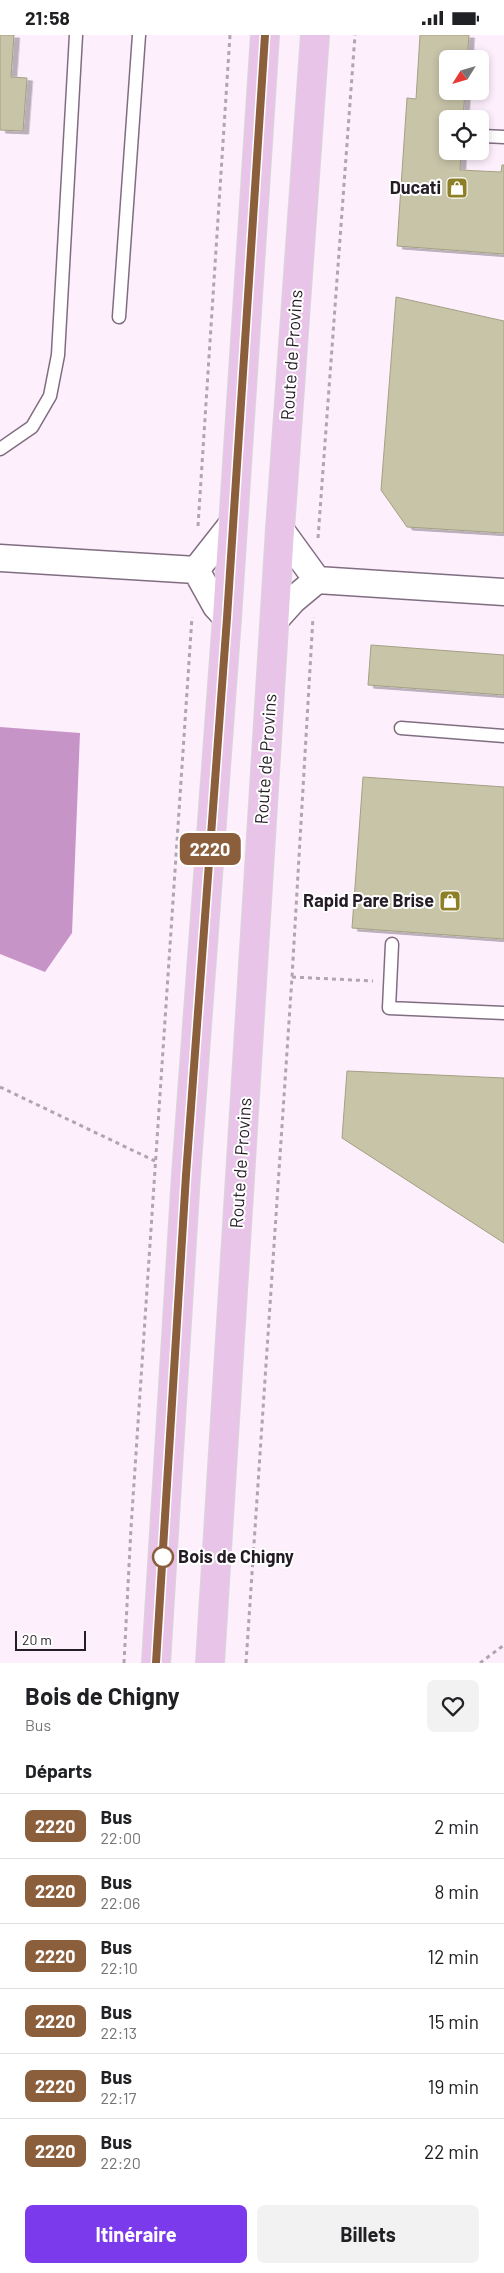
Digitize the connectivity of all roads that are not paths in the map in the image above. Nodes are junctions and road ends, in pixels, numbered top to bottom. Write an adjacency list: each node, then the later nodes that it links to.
1 (76, 35): 8 (lane)
2 (139, 35): 7 (lane)
3 (266, 35): 9 (main road)
4 (315, 35): 10 (main road, Route de Provins)
5 (489, 136): 6 (lane)
6 (504, 137)
7 (119, 317)
8 (0, 449)
9 (233, 523): 12 (street); 15 (main road)
10 (280, 529): 13 (street); 16 (main road, Route de Provins)
11 (0, 558): 12 (street)
12 (196, 570): 15 (street)
13 (317, 579): 14 (street); 16 (street)
14 (504, 592)
15 (227, 618): 21 (main road)
16 (275, 620): 22 (main road, Route de Provins)
17 (401, 728): 18 (lane)
18 (504, 736)
19 (392, 944): 20 (lane)
20 (504, 1013)
21 (156, 1663)
22 (210, 1663)

